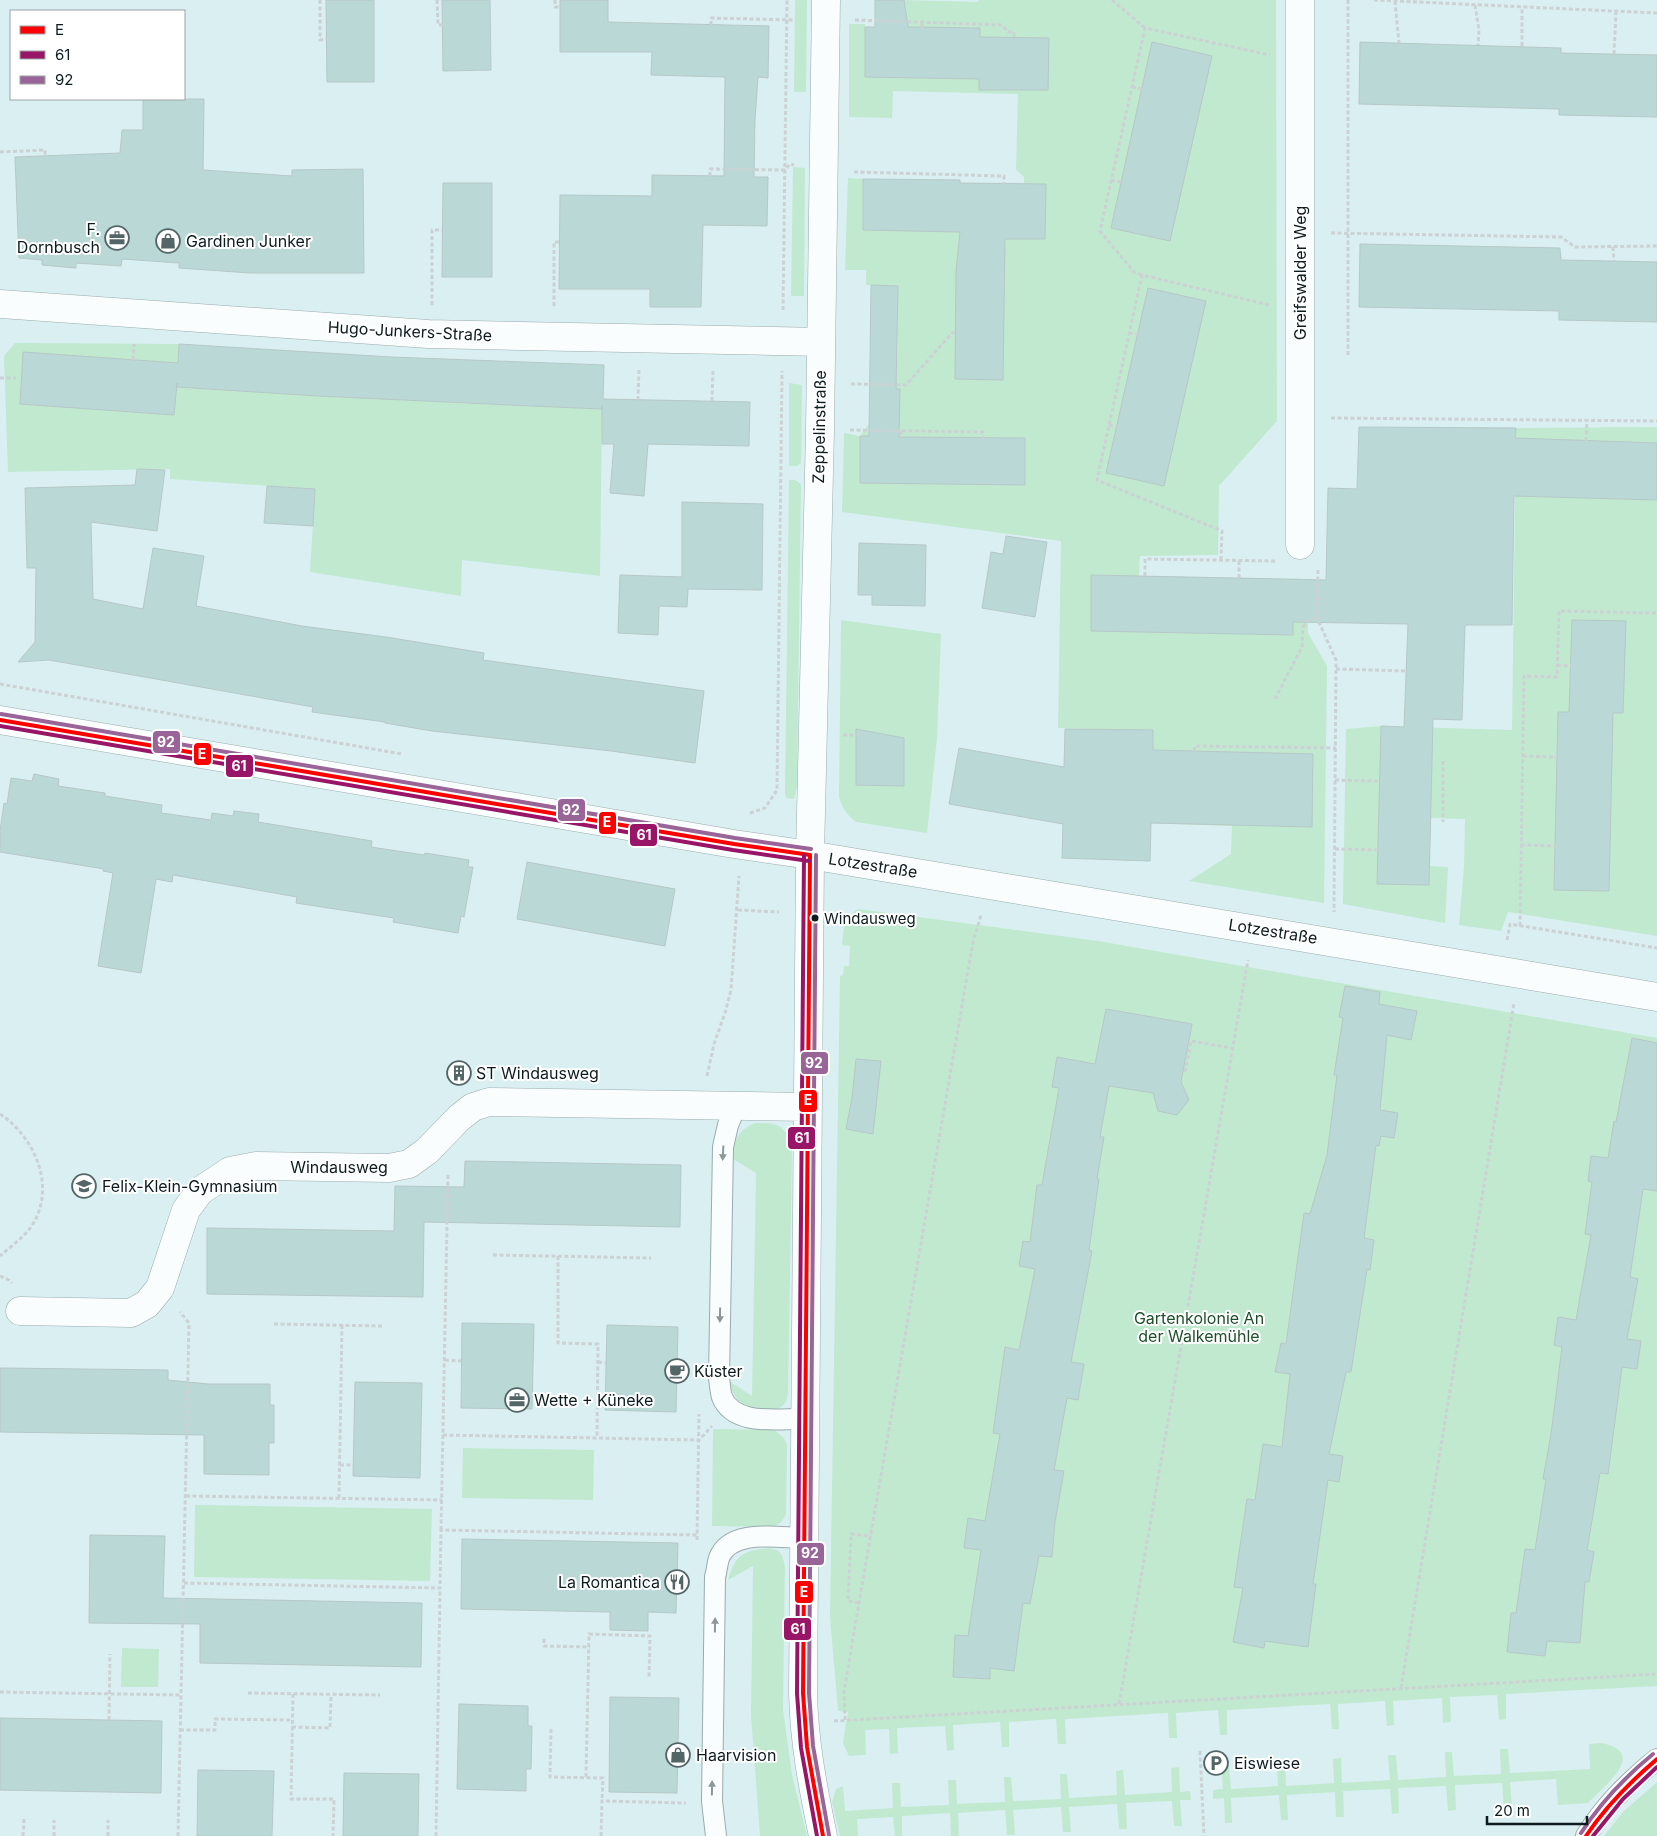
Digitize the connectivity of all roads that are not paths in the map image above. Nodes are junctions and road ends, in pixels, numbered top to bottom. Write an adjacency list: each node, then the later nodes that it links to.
1 (1300, 0): 5 (street, Greifswalder Weg)
2 (826, 10): 4 (street, Zeppelinstraße)
3 (0, 304): 4 (street, Hugo-Junkers-Straße)
4 (821, 342): 7 (street, Zeppelinstraße)
5 (1289, 553)
6 (0, 720): 7 (street, Lotzestraße)
7 (810, 854): 8 (street, Lotzestraße); 10 (street)
8 (1657, 996)
9 (736, 1106): 10 (street, Windausweg); 11 (street, Windausweg); 12 (lane, one-way to 12)
10 (808, 1107): 12 (street)
11 (20, 1310)
12 (805, 1419): 13 (street)
13 (804, 1538): 15 (lane, one-way to 13); 16 (street)
14 (1657, 1759): 17 (lane)
15 (716, 1836)
16 (823, 1836)
17 (1586, 1836)

